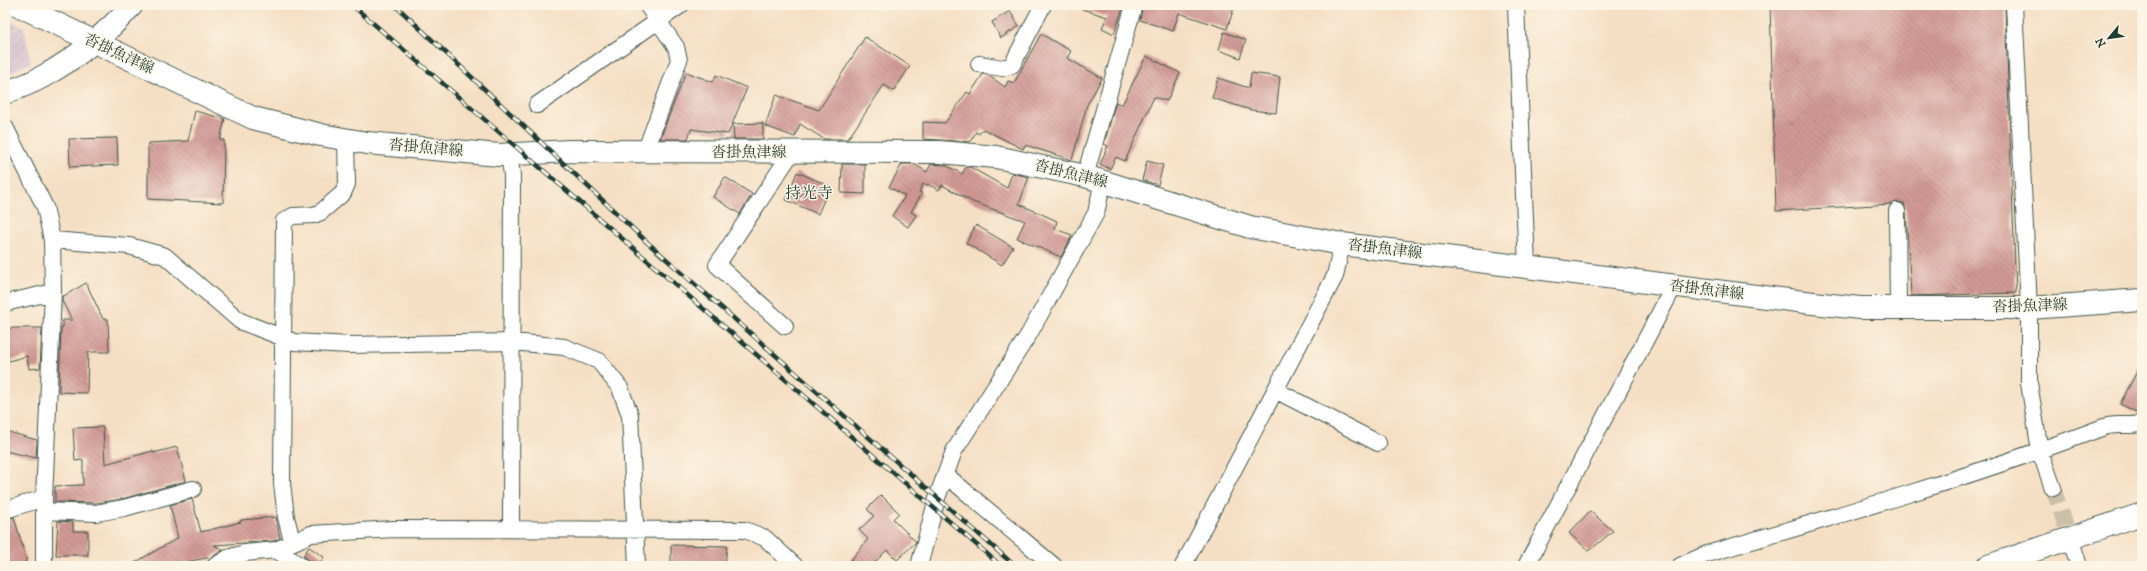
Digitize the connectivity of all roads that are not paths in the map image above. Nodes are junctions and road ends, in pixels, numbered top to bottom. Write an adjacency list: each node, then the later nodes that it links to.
1 (18, 5): 10 (main road, 沓掛魚津線)
2 (132, 5): 10 (main road)
3 (648, 5): 9 (street)
4 (681, 5): 9 (street)
5 (1043, 5): 11 (street)
6 (1134, 5): 19 (street)
7 (1516, 5): 23 (street)
8 (2014, 5): 29 (street)
9 (658, 21): 13 (street); 16 (street)
10 (93, 42): 12 (main road); 15 (main road, 沓掛魚津線)
11 (979, 64)
12 (5, 93)
13 (537, 105)
14 (5, 127): 21 (street)
15 (346, 139): 18 (main road, 沓掛魚津線); 31 (street)
16 (645, 152): 17 (main road, 沓掛魚津線); 18 (main road, 沓掛魚津線)
17 (792, 152): 19 (main road, 沓掛魚津線); 30 (street)
18 (510, 154): 32 (street)
19 (1094, 179): 22 (main road, 沓掛魚津線); 37 (street)
20 (1897, 211): 28 (street)
21 (52, 240): 25 (street); 31 (street)
22 (1342, 244): 23 (main road, 沓掛魚津線); 33 (street)
23 (1528, 268): 24 (main road, 沓掛魚津線)
24 (1674, 286): 28 (main road, 沓掛魚津線); 56 (street)
25 (52, 292): 27 (street); 40 (street)
26 (2142, 300): 29 (main road, 沓掛魚津線)
27 (5, 303)
28 (1898, 308): 29 (main road, 沓掛魚津線)
29 (2029, 308): 36 (street)
30 (785, 326)
31 (282, 338): 32 (street); 45 (street)
32 (513, 342): 43 (street); 44 (street)
33 (1275, 390): 35 (street); 55 (street)
34 (2142, 423): 36 (street)
35 (1378, 443)
36 (2040, 451): 38 (street); 57 (street)
37 (947, 476): 53 (street); 54 (street)
38 (2053, 488)
39 (192, 489): 40 (street)
40 (44, 505): 41 (street); 48 (street)
41 (5, 510)
42 (2142, 514): 58 (main road)
43 (511, 528): 44 (street); 45 (street)
44 (636, 530): 51 (street); 52 (street)
45 (292, 541): 47 (street)
46 (2073, 548): 59 (street)
47 (276, 550): 49 (street); 50 (street)
48 (44, 566)
49 (215, 566)
50 (301, 566)
51 (638, 566)
52 (795, 566)
53 (919, 566)
54 (1054, 566)
55 (1183, 566)
56 (1526, 566)
57 (1680, 566)
58 (1988, 566)
59 (2079, 566)

